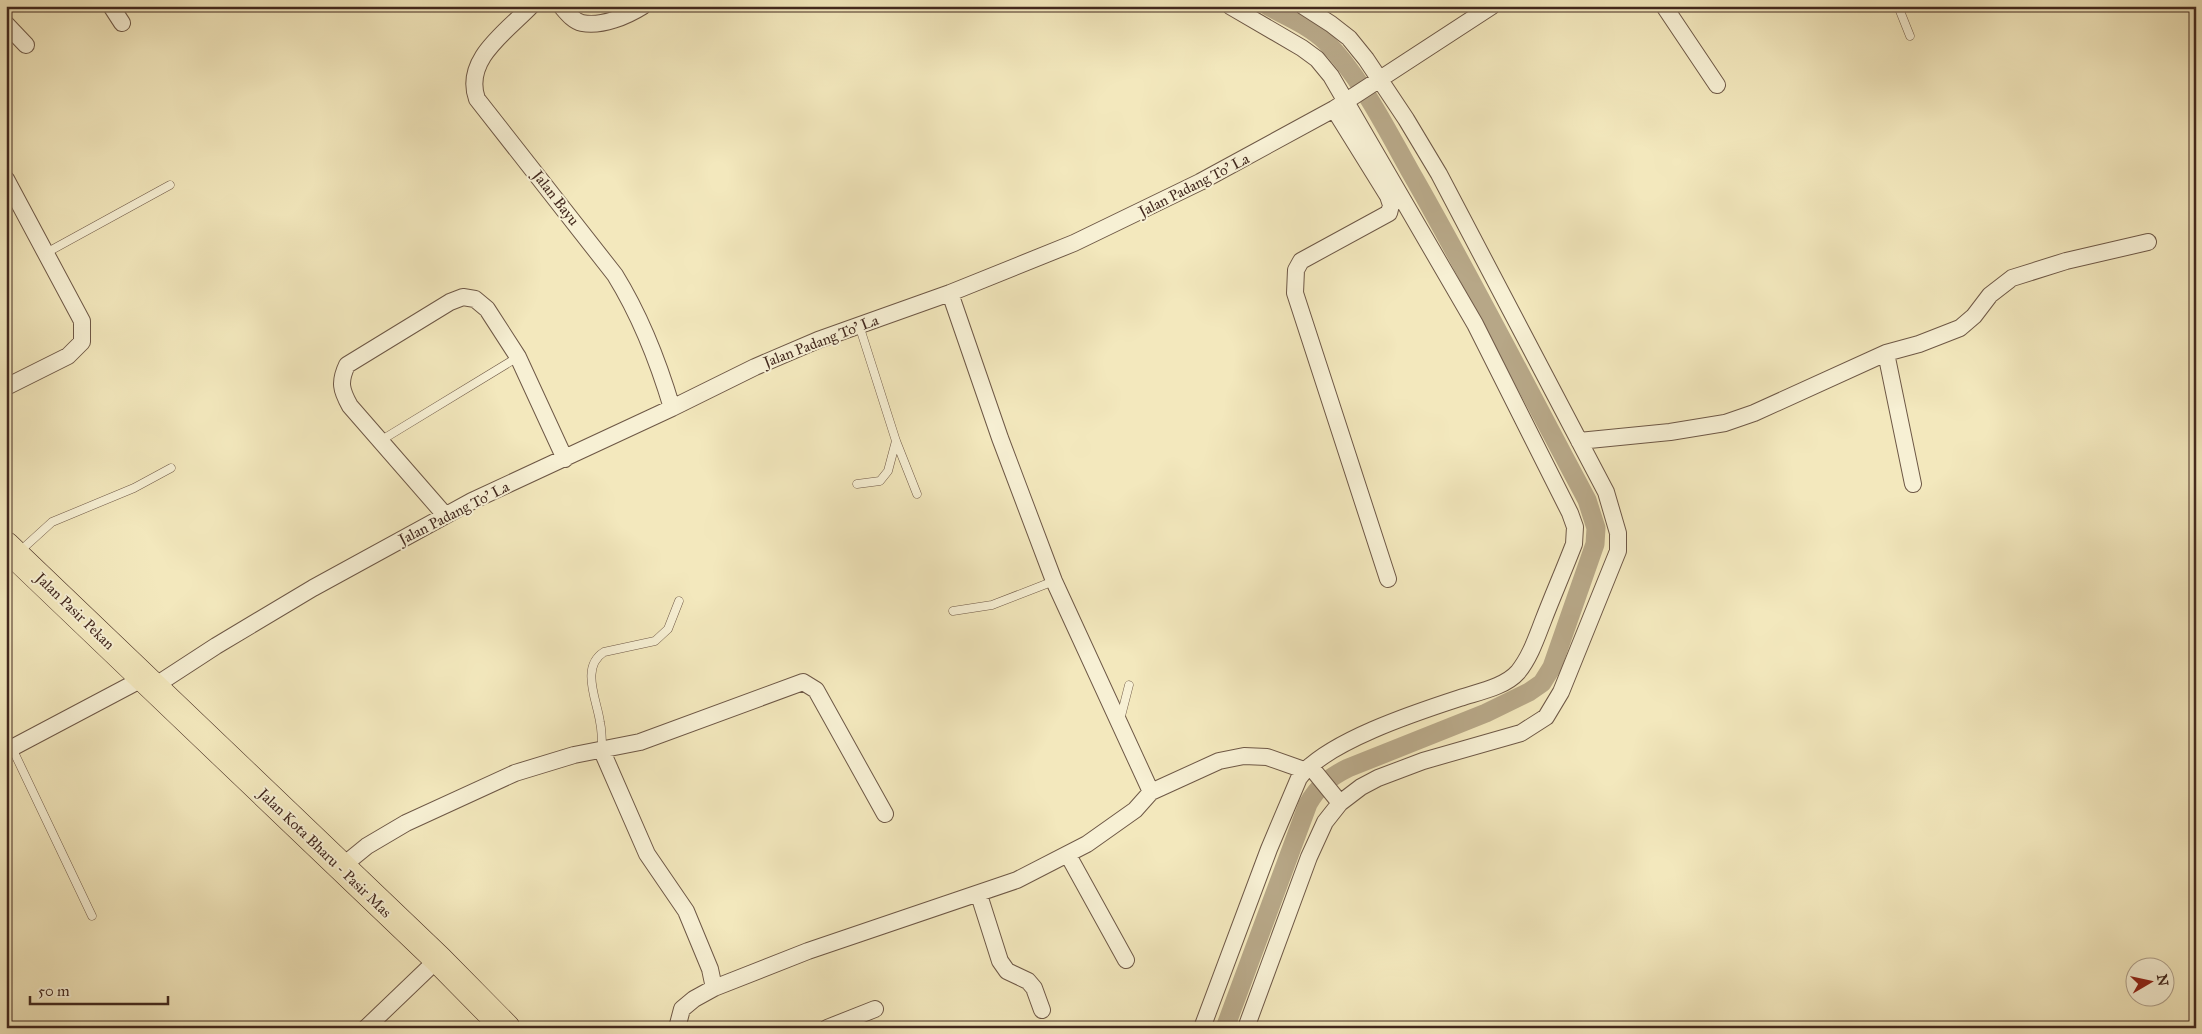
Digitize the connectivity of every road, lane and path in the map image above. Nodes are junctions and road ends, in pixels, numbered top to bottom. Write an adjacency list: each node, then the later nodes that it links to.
1 (112, 6): 10 (street)
2 (531, 6): 26 (street, Jalan Bayu)
3 (561, 6): 4 (street)
4 (643, 6)
5 (1230, 6): 16 (street)
6 (1303, 6): 14 (street)
7 (1492, 6): 14 (street, Jalan Padang To' La)
8 (1664, 6): 15 (street)
9 (1898, 6): 12 (lane)
10 (122, 23)
11 (6, 24): 13 (street)
12 (1910, 36)
13 (26, 45)
14 (1376, 82): 16 (street, Jalan Padang To' La); 27 (street)
15 (1717, 85)
16 (1344, 102): 21 (street, Jalan Padang To' La); 37 (street); 46 (street)
17 (6, 179): 20 (street)
18 (170, 185): 20 (lane)
19 (2148, 242): 23 (street)
20 (46, 253): 25 (street)
21 (950, 293): 22 (street, Jalan Padang To' La); 38 (street)
22 (859, 325): 26 (street, Jalan Padang To' La); 29 (lane)
23 (1886, 353): 27 (street); 33 (street)
24 (518, 357): 28 (lane); 28 (street); 30 (street)
25 (6, 388)
26 (672, 408): 30 (street, Jalan Padang To' La)
27 (1579, 440): 48 (street)
28 (380, 441): 35 (street)
29 (896, 441): 32 (lane); 34 (lane)
30 (565, 459): 35 (street, Jalan Padang To' La)
31 (171, 468): 36 (lane)
32 (857, 484)
33 (1913, 484)
34 (917, 494)
35 (445, 515): 41 (street, Jalan Padang To' La)
36 (11, 550): 41 (highway, Jalan Pasir Pekan)
37 (1388, 579)
38 (1054, 581): 40 (lane); 43 (street)
39 (679, 601): 45 (lane)
40 (954, 611)
41 (148, 682): 44 (street, Jalan Padang To' La); 51 (highway, Jalan Kota Bharu - Pasir Mas)
42 (1129, 685): 43 (lane)
43 (1120, 722): 47 (street)
44 (9, 749): 53 (lane)
45 (602, 751): 49 (street); 51 (street); 56 (street)
46 (1309, 769): 47 (street); 48 (street); 63 (street)
47 (1151, 792): 50 (street)
48 (1337, 801): 64 (street)
49 (885, 814)
50 (1068, 855): 52 (street); 55 (street)
51 (340, 868): 54 (highway, Jalan Kota Bharu - Pasir Mas)
52 (979, 895): 56 (street); 58 (street)
53 (92, 916)
54 (438, 959): 59 (street); 60 (highway, Jalan Kota Bharu - Pasir Mas)
55 (1126, 960)
56 (714, 988): 61 (street)
57 (875, 1009): 62 (street)
58 (1042, 1010)
59 (366, 1028)
60 (506, 1028)
61 (677, 1028)
62 (827, 1028)
63 (1202, 1028)
64 (1246, 1028)

